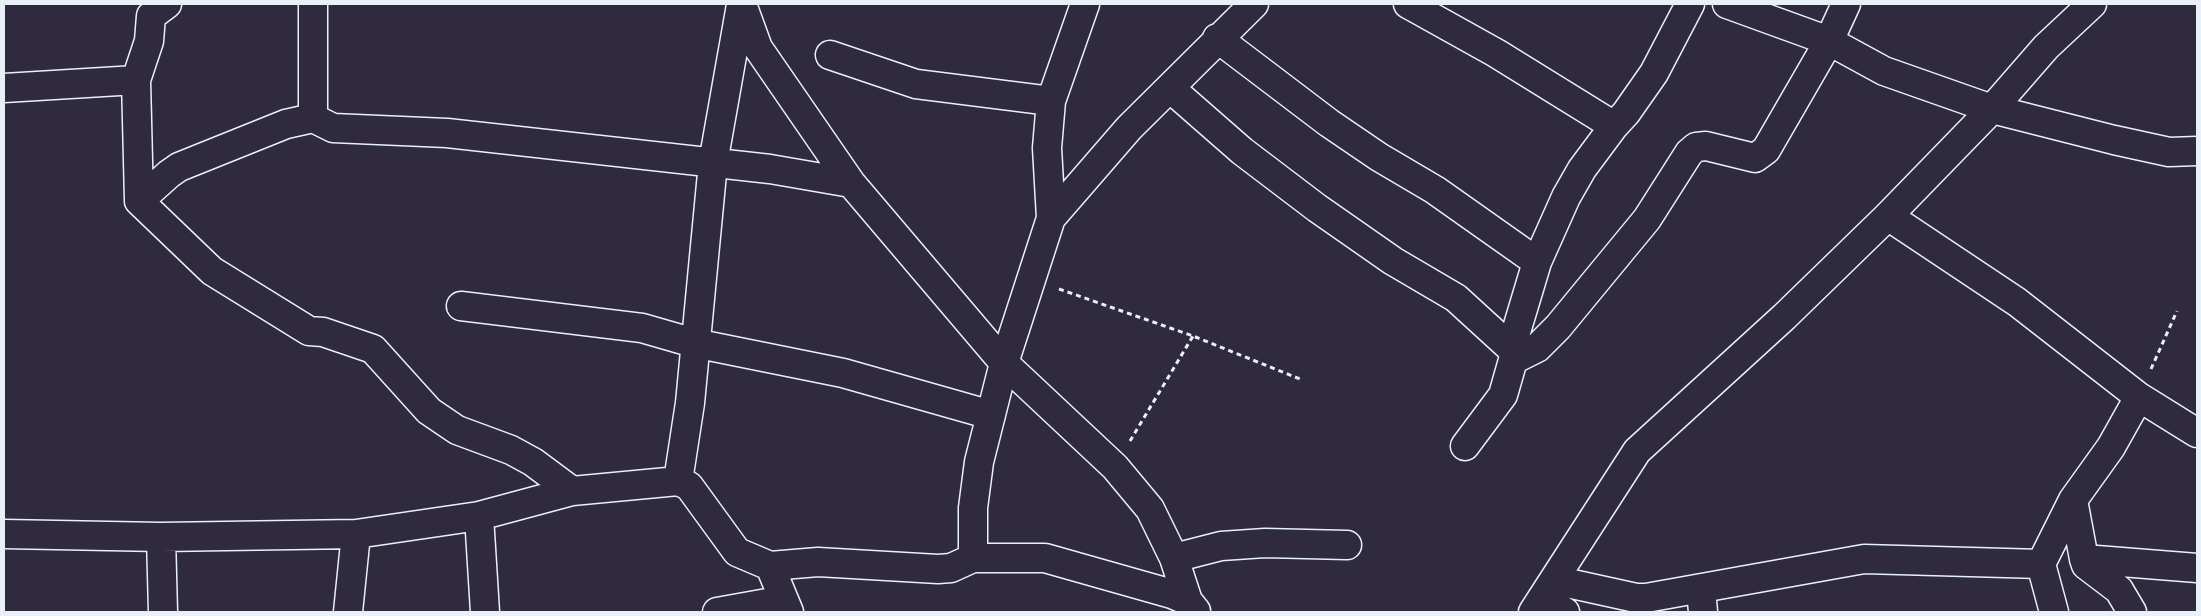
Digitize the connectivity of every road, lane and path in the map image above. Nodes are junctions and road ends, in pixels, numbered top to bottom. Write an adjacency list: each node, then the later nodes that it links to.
1 (168, 4): 14 (street)
2 (313, 4): 19 (street)
3 (742, 4): 22 (street); 23 (street)
4 (1085, 4): 17 (street)
5 (1254, 4): 11 (street)
6 (1408, 4): 20 (street)
7 (1690, 4): 20 (street)
8 (1727, 4): 12 (street)
9 (1846, 4): 12 (street)
10 (2092, 4): 18 (street)
11 (1217, 38): 16 (street); 27 (street)
12 (1829, 41): 18 (street); 33 (street)
13 (830, 55): 17 (street)
14 (136, 80): 15 (street); 24 (street)
15 (4, 88)
16 (1170, 88): 26 (street); 33 (street)
17 (1051, 101): 26 (street)
18 (1992, 110): 21 (street); 25 (street)
19 (312, 118): 22 (street); 24 (street)
20 (1614, 126): 27 (street)
21 (2197, 152)
22 (712, 163): 23 (street); 32 (street)
23 (851, 183): 34 (street)
24 (139, 202): 42 (street)
25 (1888, 216): 36 (street); 55 (street)
26 (1051, 218): 28 (street)
27 (1537, 262): 33 (street)
28 (1030, 279): 31 (path); 34 (street)
29 (461, 306): 32 (street)
30 (2177, 311): 36 (path)
31 (1193, 336): 35 (path); 40 (path)
32 (694, 343): 37 (street); 41 (street)
33 (1513, 355): 39 (street)
34 (1004, 363): 37 (street); 40 (street)
35 (1300, 380)
36 (2139, 396): 38 (street); 43 (street)
37 (992, 415): 49 (street)
38 (2197, 433)
39 (1465, 446)
40 (1115, 467): 50 (street)
41 (678, 481): 42 (street); 53 (street)
42 (572, 491): 44 (street)
43 (2073, 500): 51 (street); 52 (street)
44 (479, 516): 46 (street); 61 (street)
45 (4, 534): 47 (street)
46 (356, 534): 47 (street); 60 (street)
47 (161, 537): 59 (street)
48 (1347, 545): 50 (street)
49 (972, 558): 53 (street); 58 (street)
50 (1174, 558): 58 (street)
51 (2084, 559): 54 (street); 64 (street)
52 (2041, 564): 56 (street); 63 (street)
53 (770, 566): 57 (street)
54 (2197, 568)
55 (1549, 600): 56 (street)
56 (1702, 600)
57 (786, 606): 62 (street)
58 (1192, 607)
59 (163, 612)
60 (348, 612)
61 (485, 612)
62 (717, 612)
63 (2054, 612)
64 (2132, 612)

